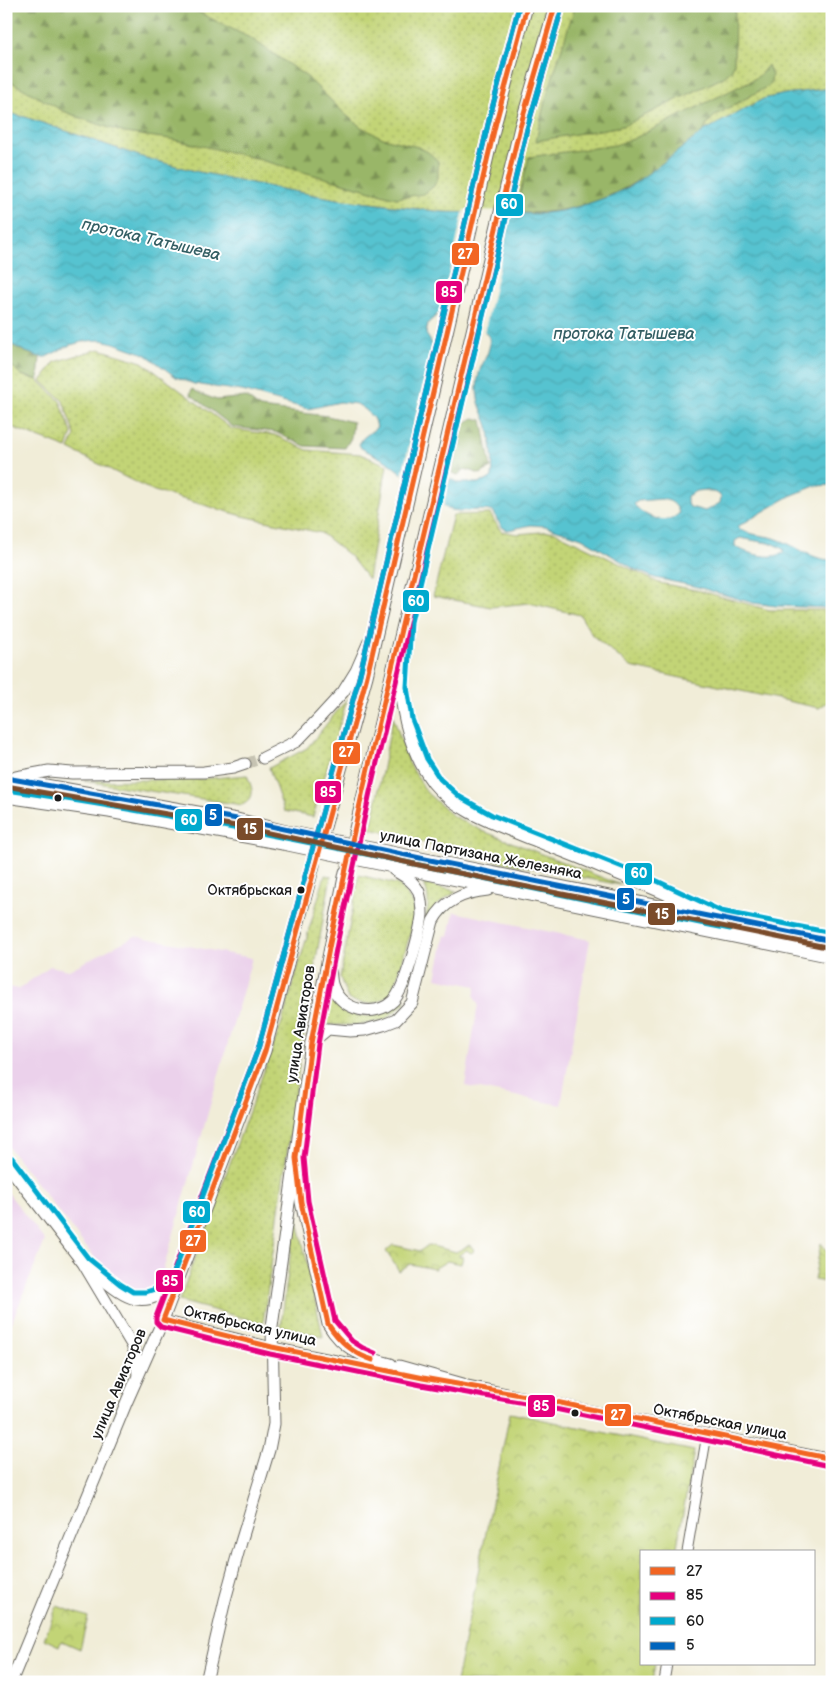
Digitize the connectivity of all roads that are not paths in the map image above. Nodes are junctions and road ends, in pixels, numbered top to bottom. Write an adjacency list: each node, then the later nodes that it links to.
1 (527, 6): 3 (main road)
2 (556, 6): 4 (main road)
3 (381, 615): 5 (main road); 9 (main road)
4 (404, 620): 10 (main road); 15 (main road)
5 (263, 758)
6 (245, 764): 7 (main road)
7 (7, 778): 15 (main road, улица Партизана Железняка, bridge)
8 (6, 797): 12 (main road, улица Партизана Железняка, bridge)
9 (325, 827)
10 (354, 833)
11 (314, 865): 23 (main road, улица Авиаторов)
12 (388, 866): 14 (main road, улица Партизана Железняка); 17 (main road)
13 (345, 872): 17 (main road, улица Авиаторов)
14 (503, 889): 18 (main road, улица Партизана Железняка); 19 (main road)
15 (720, 918): 16 (main road, улица Партизана Железняка)
16 (832, 940)
17 (330, 943): 19 (main road, улица Авиаторов)
18 (832, 957)
19 (311, 1043): 20 (main road, улица Авиаторов)
20 (296, 1158): 25 (main road, улица Авиаторов); 26 (main road)
21 (6, 1162): 22 (main road)
22 (83, 1263): 23 (main road); 27 (main road)
23 (179, 1279): 24 (main road, улица Авиаторов)
24 (163, 1320): 25 (street, Октябрьская улица); 27 (main road, улица Авиаторов)
25 (272, 1347): 26 (street, Октябрьская улица); 34 (main road, улица Авиаторов)
26 (394, 1368): 28 (main road)
27 (138, 1377): 33 (main road, улица Авиаторов)
28 (463, 1384): 29 (street, Октябрьская улица)
29 (708, 1434): 30 (street, Октябрьская улица); 31 (street)
30 (832, 1459)
31 (687, 1550)
32 (667, 1666): 35 (street)
33 (11, 1682)
34 (206, 1682)
35 (664, 1682)

